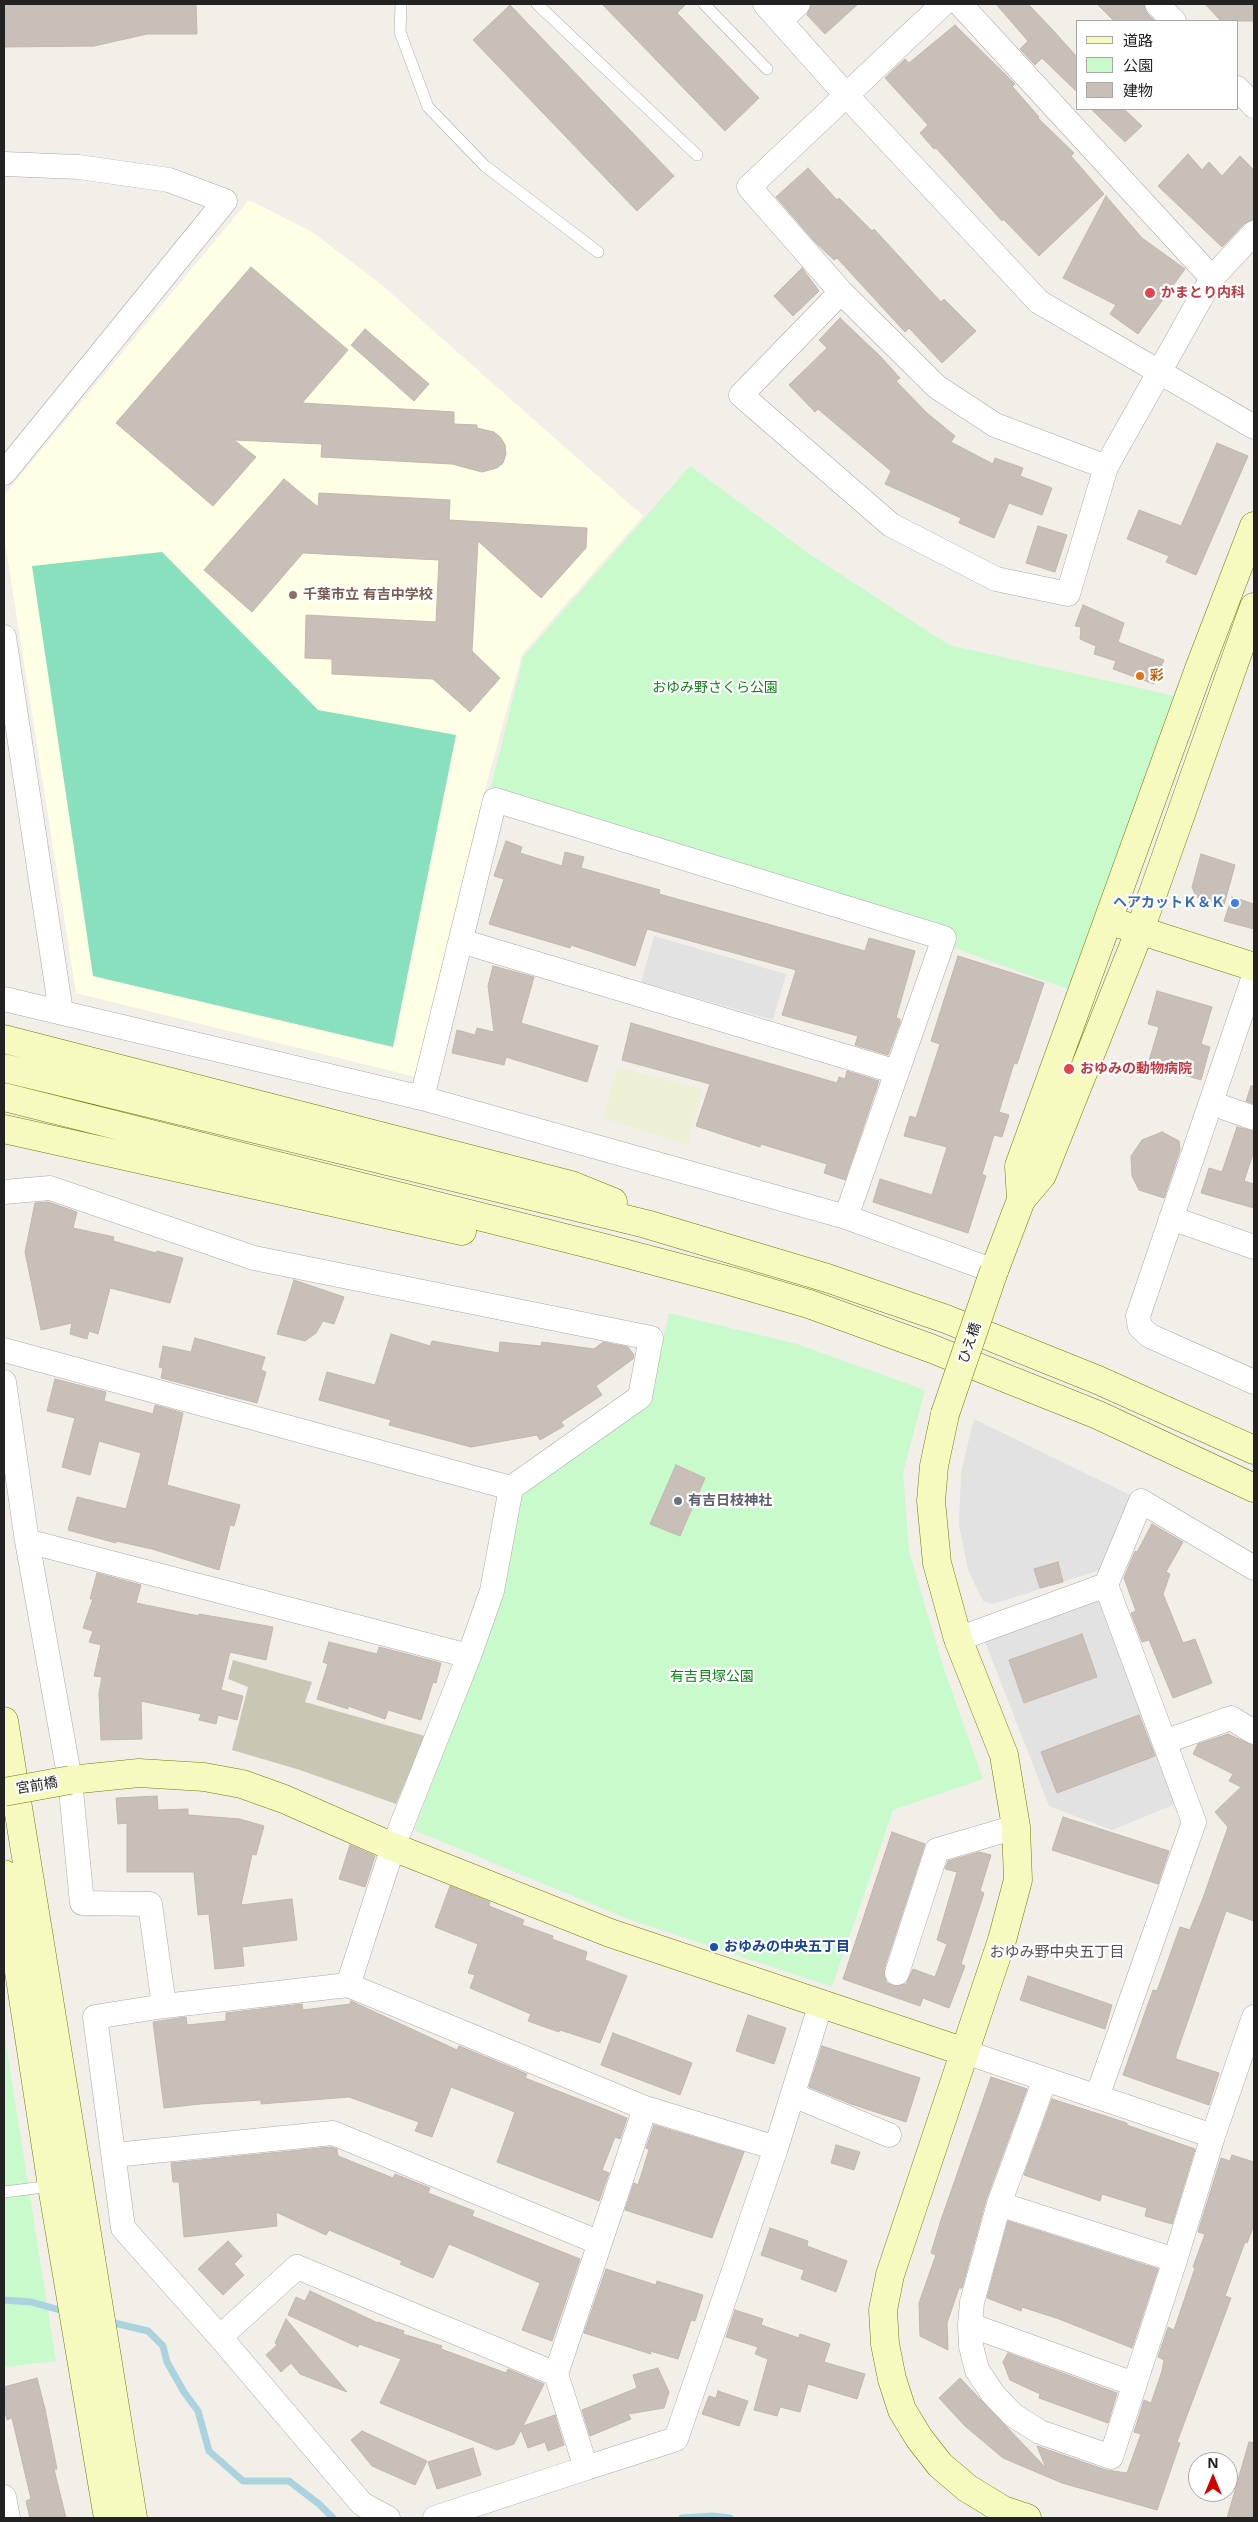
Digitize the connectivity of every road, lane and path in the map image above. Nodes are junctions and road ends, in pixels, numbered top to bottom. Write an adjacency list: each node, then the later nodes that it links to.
1 (401, 4): 18 (lane)
2 (537, 4): 15 (lane)
3 (704, 4): 11 (lane)
4 (765, 4): 9 (street)
5 (798, 4): 9 (street)
6 (943, 4): 13 (street)
7 (960, 4): 19 (street)
8 (1157, 4): 10 (street)
9 (781, 20): 13 (street)
10 (1173, 20)
11 (767, 69)
12 (1238, 89): 14 (street)
13 (848, 96): 20 (street); 21 (street)
14 (1254, 106)
15 (697, 155)
16 (4, 164): 24 (street)
17 (1254, 233): 19 (street)
18 (598, 252)
19 (1212, 278): 21 (street)
20 (841, 292): 23 (street); 23 (street)
21 (1159, 371): 22 (street); 23 (street)
22 (1254, 427)
23 (1106, 467)
24 (4, 473)
25 (1254, 526): 28 (street)
26 (1254, 606): 29 (street)
27 (4, 637): 34 (street)
28 (1109, 920): 29 (street); 44 (street)
29 (1140, 930): 31 (street); 44 (street)
30 (461, 941): 37 (street); 37 (street); 39 (street)
31 (1254, 967)
32 (1254, 976): 40 (street)
33 (4, 999): 34 (street)
34 (61, 1012): 39 (street)
35 (4, 1039): 47 (street)
36 (4, 1068): 47 (street)
37 (897, 1072): 45 (street)
38 (4, 1097): 48 (street)
39 (422, 1098): 45 (street)
40 (1211, 1103): 41 (street); 46 (street)
41 (1254, 1118)
42 (4, 1129): 48 (street)
43 (4, 1192): 56 (street)
44 (1021, 1200): 50 (street, ひえ橋)
45 (846, 1217): 50 (street)
46 (1171, 1218): 49 (street); 53 (street)
47 (646, 1224): 54 (street)
48 (597, 1246): 55 (street)
49 (1254, 1247)
50 (994, 1271): 61 (street, ひえ橋, bridge)
51 (4, 1350): 56 (street)
52 (4, 1382): 58 (street)
53 (1254, 1382)
54 (1254, 1450)
55 (1243, 1483): 57 (street)
56 (512, 1488): 62 (street)
57 (1254, 1498)
58 (27, 1541): 62 (street); 66 (street)
59 (1254, 1568): 60 (street)
60 (1106, 1585): 61 (street); 65 (street)
61 (958, 1639): 68 (street, ひえ橋)
62 (469, 1656): 69 (street)
63 (4, 1721): 90 (street)
64 (1254, 1732): 65 (street)
65 (1164, 1742): 79 (street)
66 (70, 1780): 67 (street, 宮前橋, bridge); 69 (street, 宮前橋); 74 (street)
67 (4, 1792)
68 (1016, 1826): 71 (street); 76 (street, ひえ橋)
69 (393, 1847): 72 (street); 73 (street, 宮前橋)
70 (4, 1874): 85 (street)
71 (897, 1973)
72 (348, 1985): 74 (street); 80 (street)
73 (821, 2003): 76 (street, 宮前橋); 78 (street)
74 (164, 2006): 84 (street)
75 (1254, 2017): 82 (street)
76 (965, 2052): 77 (street); 103 (street, ひえ橋)
77 (1045, 2079): 79 (street); 87 (street)
78 (793, 2095): 81 (street); 83 (street)
79 (1097, 2097): 82 (street)
80 (645, 2108): 83 (street); 88 (street)
81 (889, 2135)
82 (1213, 2136): 89 (street)
83 (776, 2148): 96 (street)
84 (114, 2155): 88 (street); 92 (street)
85 (52, 2186): 86 (lane); 90 (street)
86 (4, 2192)
87 (999, 2204): 89 (street); 91 (street)
88 (600, 2242): 94 (street)
89 (1176, 2260): 95 (street)
90 (84, 2290): 93 (street)
91 (970, 2324): 95 (street); 95 (street)
92 (220, 2336): 94 (street); 101 (street)
93 (91, 2345): 99 (street); 100 (street)
94 (556, 2374): 96 (street)
95 (1134, 2384)
96 (586, 2468): 102 (street)
97 (4, 2497): 98 (street)
98 (8, 2518)
99 (108, 2518)
100 (133, 2518)
101 (388, 2518)
102 (435, 2518)
103 (1027, 2518)

